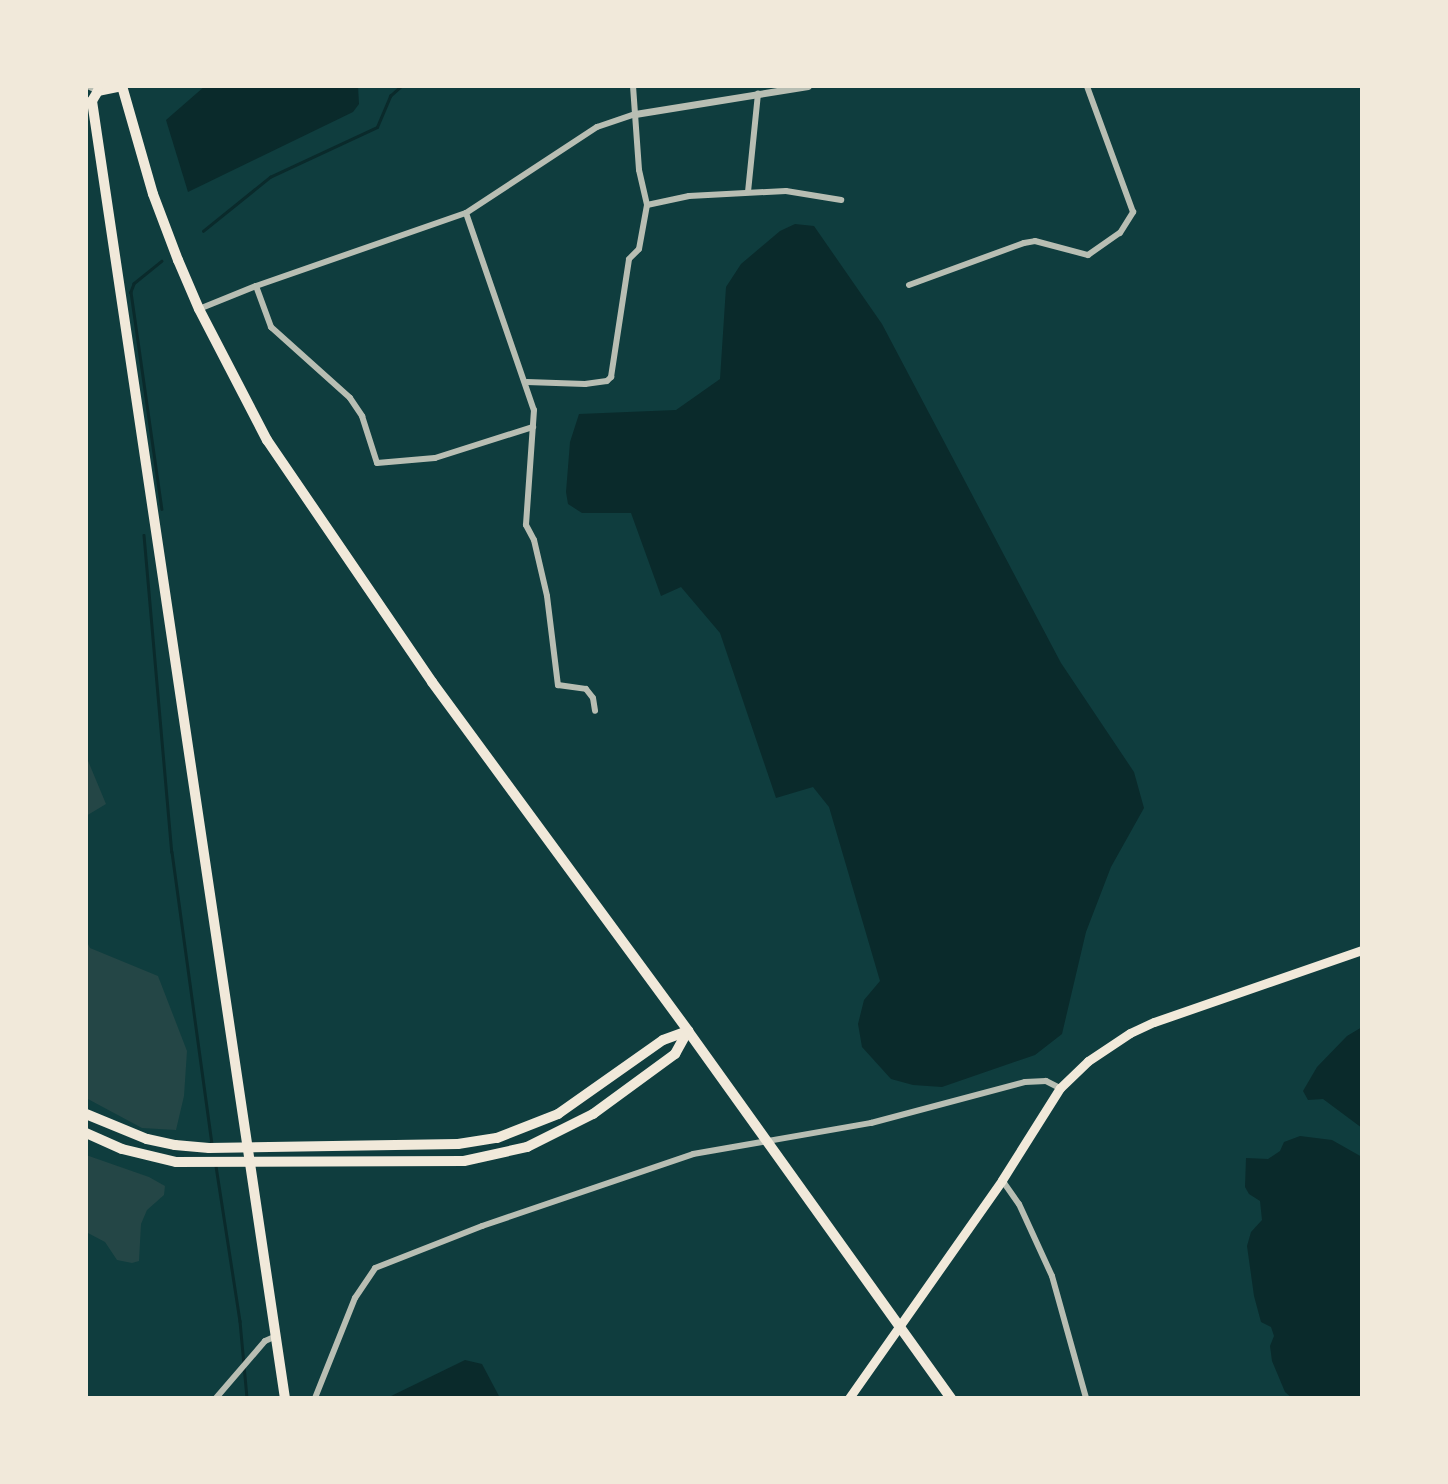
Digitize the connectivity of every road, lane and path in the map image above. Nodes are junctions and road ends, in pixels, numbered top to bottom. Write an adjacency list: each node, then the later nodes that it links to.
1 (122, 86): 5 (main road); 14 (main road)
2 (633, 86): 7 (street)
3 (808, 86): 6 (street)
4 (1087, 86): 12 (street)
5 (93, 88): 24 (main road)
6 (758, 94): 7 (street); 8 (street)
7 (635, 114): 10 (street); 11 (street)
8 (748, 192): 9 (street); 10 (street)
9 (841, 200)
10 (647, 205): 15 (street)
11 (466, 213): 13 (street); 15 (street)
12 (909, 285)
13 (256, 286): 14 (street); 16 (street)
14 (199, 309): 19 (main road)
15 (527, 382): 16 (street)
16 (533, 427): 17 (street)
17 (594, 711)
18 (1362, 950): 20 (main road)
19 (688, 1031): 23 (main road); 24 (main road); 25 (main road)
20 (1060, 1088): 23 (street); 26 (main road)
21 (86, 1114): 24 (main road)
22 (86, 1133): 25 (main road)
23 (765, 1139): 27 (main road); 31 (street)
24 (247, 1147): 25 (main road)
25 (249, 1163): 28 (main road)
26 (1002, 1180): 27 (main road); 34 (street)
27 (901, 1327): 32 (main road); 33 (main road)
28 (276, 1336): 29 (street); 30 (main road)
29 (216, 1398)
30 (285, 1398)
31 (315, 1398)
32 (849, 1398)
33 (951, 1398)
34 (1086, 1398)

